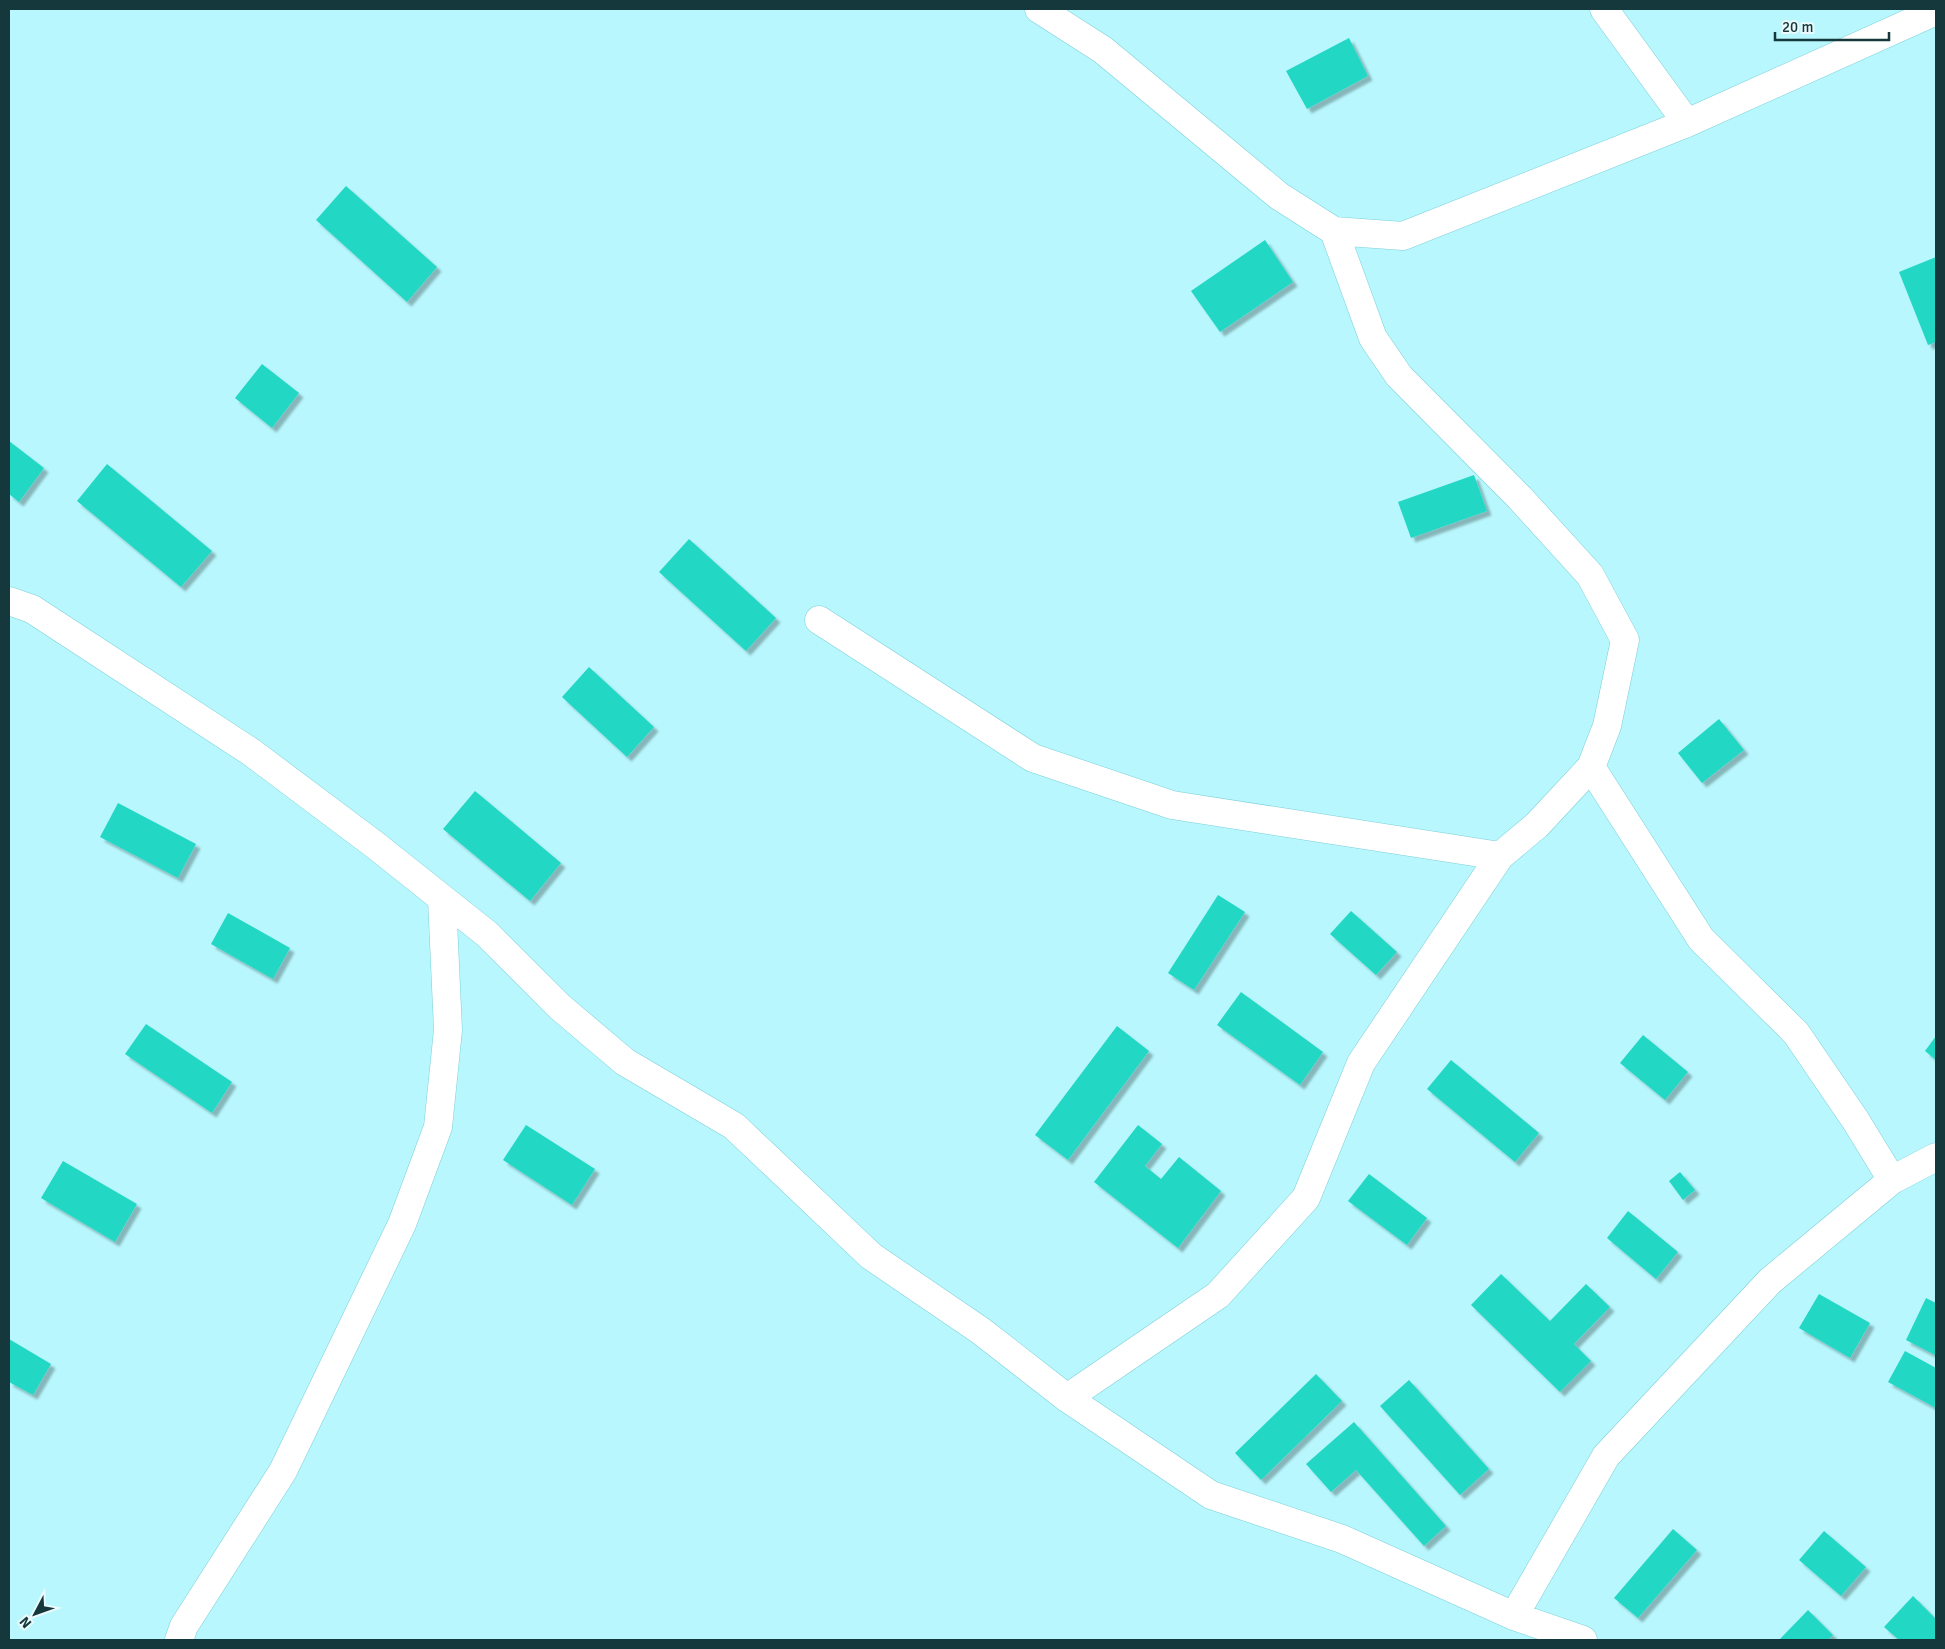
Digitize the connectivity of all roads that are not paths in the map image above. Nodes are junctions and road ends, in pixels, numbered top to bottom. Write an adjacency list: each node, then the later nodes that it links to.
1 (1039, 9): 5 (street)
2 (1604, 9): 4 (street)
3 (1936, 10): 4 (street)
4 (1687, 123): 5 (street)
5 (1334, 231): 8 (street)
6 (9, 601): 10 (street)
7 (819, 620): 9 (street)
8 (1590, 767): 9 (street); 12 (street)
9 (1500, 856): 13 (street)
10 (442, 899): 13 (street); 15 (street)
11 (1936, 1157): 12 (street)
12 (1892, 1180): 14 (street)
13 (1067, 1398): 14 (street)
14 (1514, 1616): 16 (street)
15 (179, 1640)
16 (1583, 1640)

